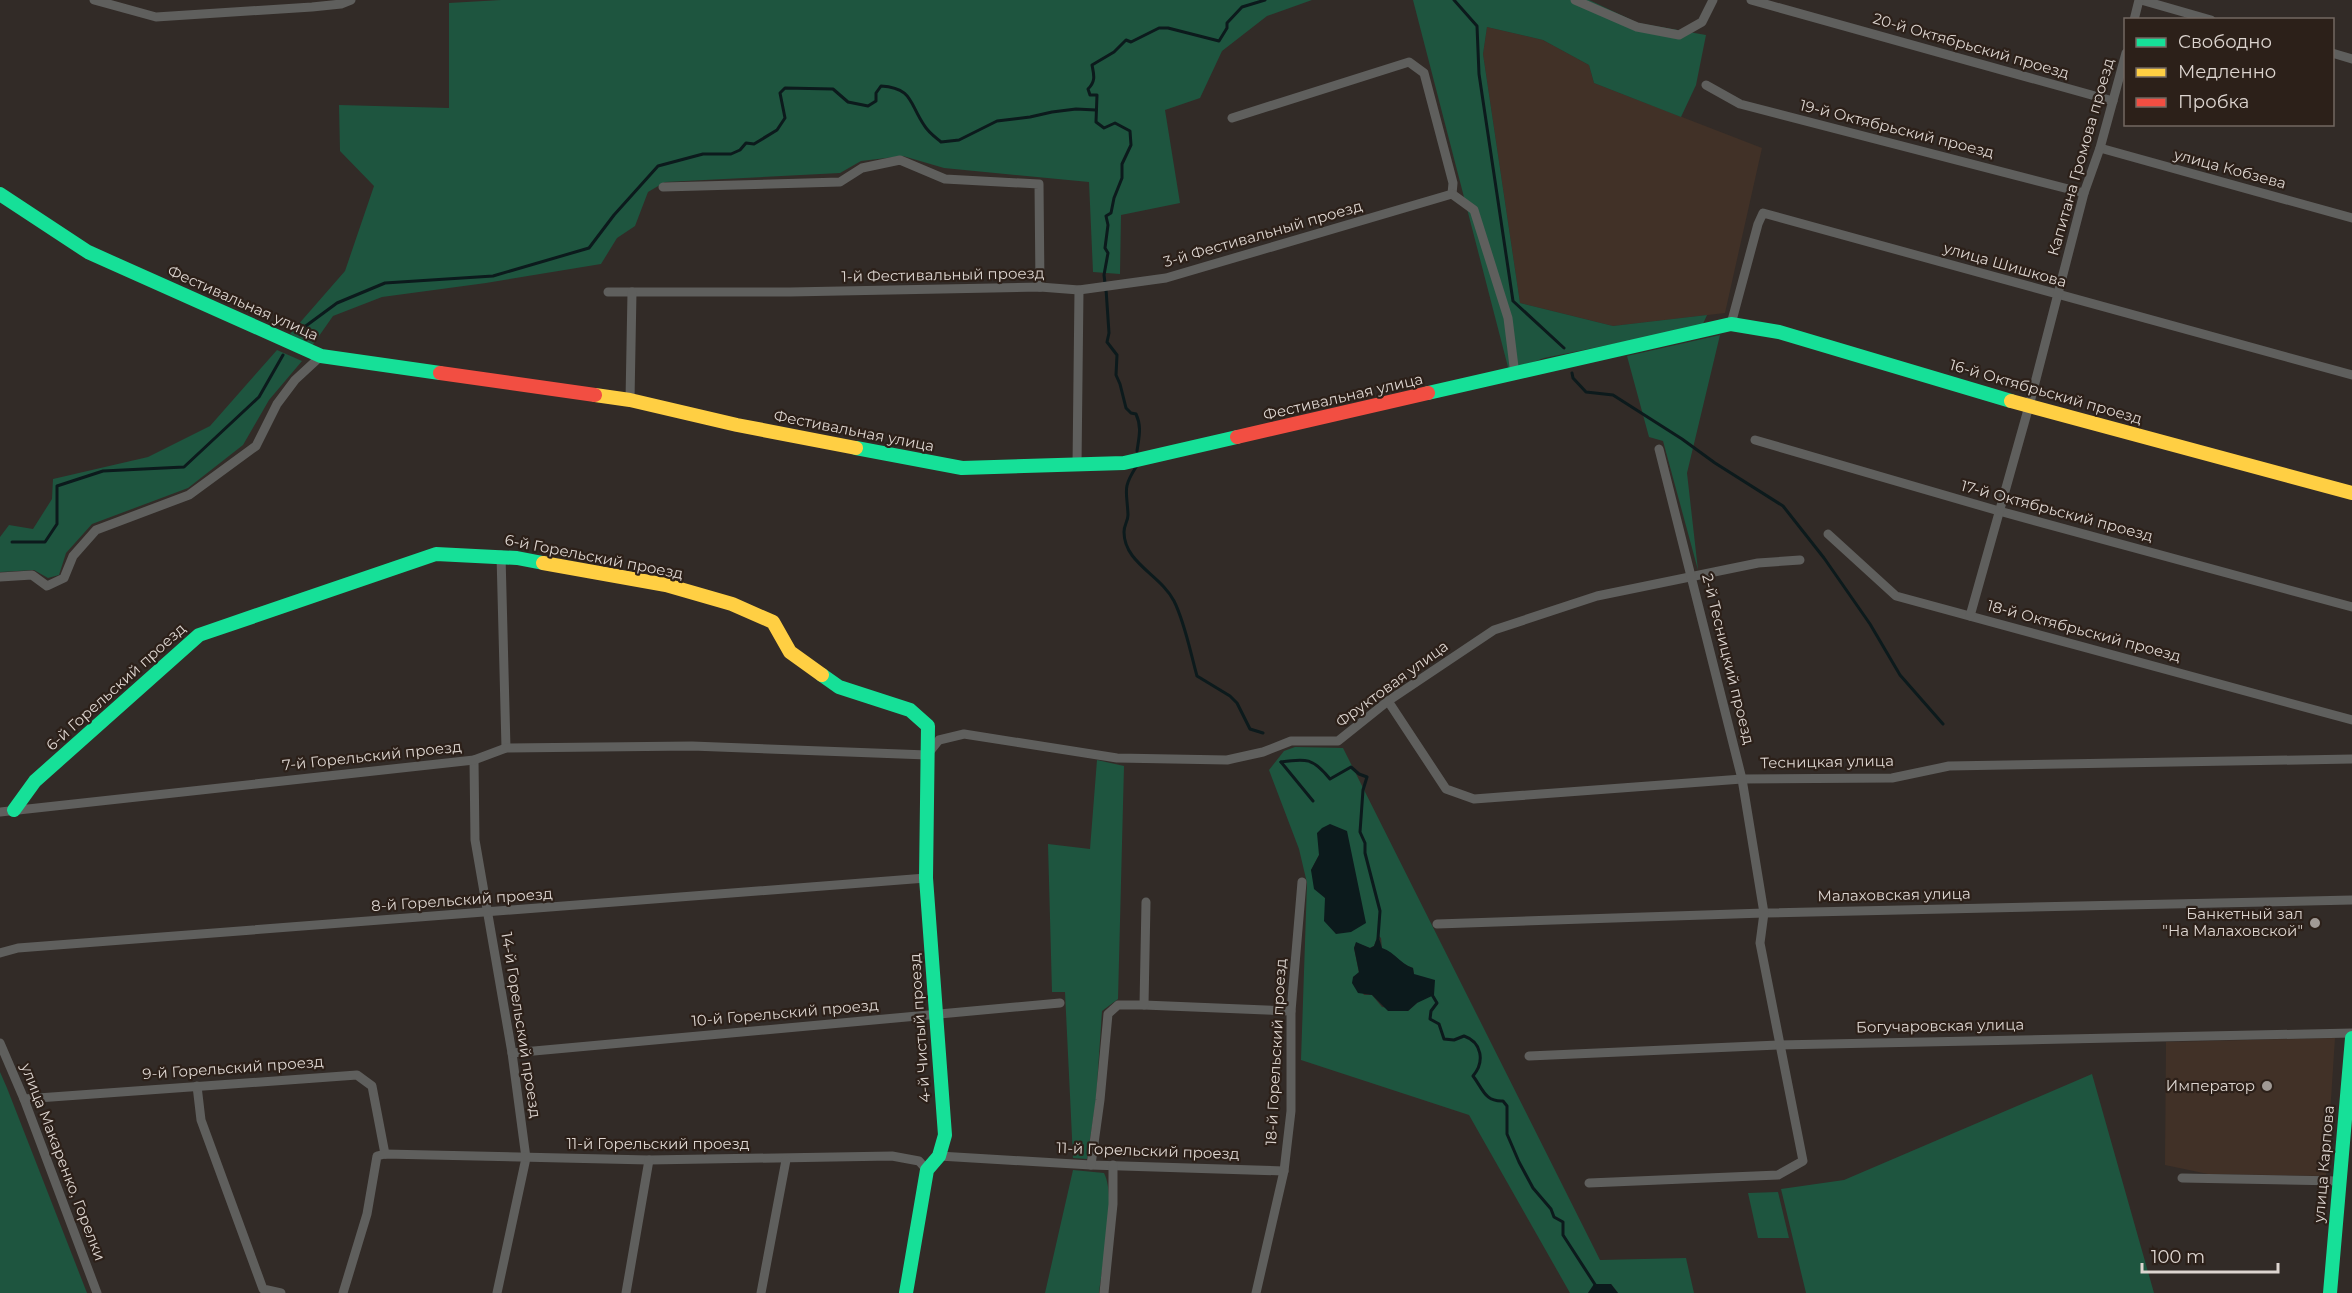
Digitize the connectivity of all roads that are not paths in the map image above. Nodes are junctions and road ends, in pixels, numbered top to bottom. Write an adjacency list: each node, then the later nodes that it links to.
1 (94, 0): 2 (street)
2 (351, 0)
3 (1575, 0): 4 (street)
4 (1713, 0)
5 (1751, 0): 13 (street, 20-й Октябрьский проезд)
6 (2140, 0): 7 (street); 8 (street)
7 (2135, 18)
8 (2204, 18)
9 (2334, 54): 10 (street)
10 (2352, 59)
11 (2124, 60): 13 (street, Капитана Громова проезд)
12 (1706, 85): 17 (street, 19-й Октябрьский проезд)
13 (2113, 101): 15 (street, Капитана Громова проезд)
14 (1232, 118): 19 (street)
15 (2100, 148): 17 (street, Капитана Громова проезд); 20 (street, улица Кобзева)
16 (663, 187): 21 (street)
17 (2084, 193): 25 (street, Капитана Громова проезд)
18 (0, 194): 27 (street, Фестивальная улица)
19 (1452, 194): 22 (street, 3-й Фестивальный проезд); 28 (street)
20 (2352, 218)
21 (1040, 287): 22 (street, 1-й Фестивальный проезд); 24 (street, 1-й Фестивальный проезд)
22 (1079, 290): 34 (street)
23 (608, 292): 24 (street, 1-й Фестивальный проезд)
24 (632, 292): 30 (street)
25 (2058, 295): 26 (street, улица Шишкова); 29 (street, улица Шишкова); 31 (street, Капитана Громова проезд)
26 (1731, 324): 28 (street, Фестивальная улица); 31 (street, 16-й Октябрьский проезд)
27 (321, 356): 30 (street, Фестивальная улица); 41 (street)
28 (1515, 375): 34 (street, Фестивальная улица)
29 (2352, 375)
30 (630, 400): 34 (street, Фестивальная улица)
31 (2029, 406): 35 (street, 16-й Октябрьский проезд); 36 (street, Капитана Громова проезд)
32 (1755, 440): 36 (street, 17-й Октябрьский проезд)
33 (1659, 449): 40 (street, 2-й Тесницкий проезд)
34 (1077, 465)
35 (2352, 493)
36 (1999, 511): 42 (street, 17-й Октябрьский проезд); 43 (street, Капитана Громова проезд)
37 (1828, 534): 43 (street, 18-й Октябрьский проезд)
38 (501, 555): 46 (street); 47 (street, 6-й Горельский проезд); 51 (street, 6-й Горельский проезд)
39 (1800, 560): 40 (street, Фруктовая улица)
40 (1693, 577): 44 (street, Фруктовая улица); 50 (street, 2-й Тесницкий проезд)
41 (0, 578)
42 (2352, 607)
43 (1970, 615): 45 (street, 18-й Октябрьский проезд)
44 (1388, 700): 47 (street, Фруктовая улица); 50 (street, Тесницкая улица)
45 (2352, 720)
46 (506, 748): 47 (street, 7-й Горельский проезд); 49 (street, 7-й Горельский проезд)
47 (927, 755): 52 (street, 4-й Чистый проезд)
48 (2352, 759): 50 (street, Тесницкая улица)
49 (474, 760): 51 (street, 7-й Горельский проезд); 56 (street, 14-й Горельский проезд)
50 (1742, 779): 57 (street, 2-й Тесницкий проезд)
51 (7, 811)
52 (926, 878): 56 (street, 8-й Горельский проезд); 63 (street, 4-й Чистый проезд)
53 (1302, 882): 62 (street, 18-й Горельский проезд)
54 (2352, 900): 57 (street, Малаховская улица)
55 (1146, 902): 61 (street)
56 (488, 913): 59 (street, 8-й Горельский проезд); 68 (street, 14-й Горельский проезд)
57 (1764, 913): 58 (street, Малаховская улица); 67 (street, 2-й Тесницкий проезд)
58 (1437, 924)
59 (0, 953)
60 (1060, 1003): 63 (street, 10-й Горельский проезд)
61 (1144, 1005): 62 (street); 77 (street)
62 (1292, 1011): 80 (street, 18-й Горельский проезд)
63 (935, 1015): 68 (street, 10-й Горельский проезд); 73 (street, 4-й Чистый проезд)
64 (2352, 1033): 67 (street, Богучаровская улица)
65 (2352, 1038): 82 (street, улица Карпова)
66 (0, 1043): 71 (street, улица Макаренко, Горелки)
67 (1778, 1045): 69 (street, Богучаровская улица); 83 (street, 2-й Тесницкий проезд)
68 (512, 1053): 74 (street, 14-й Горельский проезд)
69 (1529, 1056)
70 (197, 1086): 71 (street, 9-й Горельский проезд); 72 (street, 9-й Горельский проезд); 85 (street)
71 (24, 1099): 84 (street, улица Макаренко, Горелки)
72 (385, 1154): 74 (street, 11-й Горельский проезд); 86 (street)
73 (939, 1156): 77 (street, 11-й Горельский проезд); 79 (street)
74 (526, 1158): 75 (street, 11-й Горельский проезд); 87 (street, 14-й Горельский проезд)
75 (649, 1160): 76 (street, 11-й Горельский проезд); 88 (street)
76 (786, 1160): 79 (street, 11-й Горельский проезд); 89 (street)
77 (1091, 1165): 78 (street, 11-й Горельский проезд)
78 (1113, 1165): 80 (street, 11-й Горельский проезд); 91 (street)
79 (927, 1170): 90 (street)
80 (1284, 1171): 92 (street, 18-й Горельский проезд)
81 (2182, 1178): 82 (street)
82 (2339, 1181): 93 (street, улица Карпова)
83 (1589, 1183)
84 (97, 1293)
85 (281, 1293)
86 (343, 1293)
87 (497, 1293)
88 (626, 1293)
89 (760, 1293)
90 (906, 1293)
91 (1104, 1293)
92 (1256, 1293)
93 (2330, 1293)

